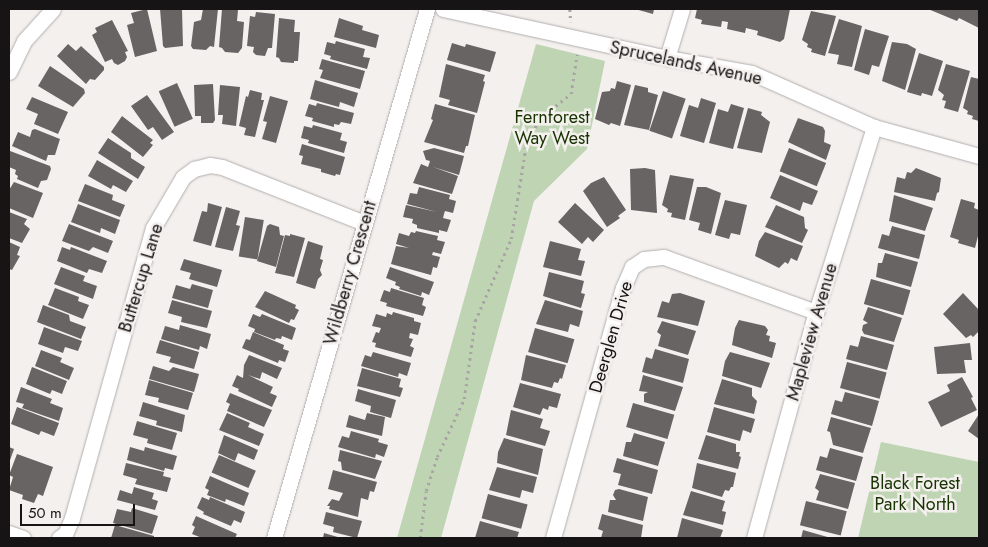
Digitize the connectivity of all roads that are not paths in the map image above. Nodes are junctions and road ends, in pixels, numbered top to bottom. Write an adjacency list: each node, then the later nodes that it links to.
1 (53, 9): 6 (street)
2 (427, 9): 9 (street, Wildberry Crescent)
3 (443, 9): 5 (street, Sprucelands Avenue)
4 (682, 9): 5 (street)
5 (667, 58): 7 (street, Sprucelands Avenue)
6 (9, 72)
7 (874, 127): 8 (street, Sprucelands Avenue); 10 (street, Mapleview Avenue)
8 (979, 156)
9 (364, 223): 13 (street, Buttercup Lane); 14 (street, Wildberry Crescent)
10 (816, 312): 15 (street, Deerglen Drive); 16 (street, Mapleview Avenue)
11 (9, 533): 12 (street)
12 (23, 538)
13 (59, 538)
14 (274, 538)
15 (553, 538)
16 (754, 538)

